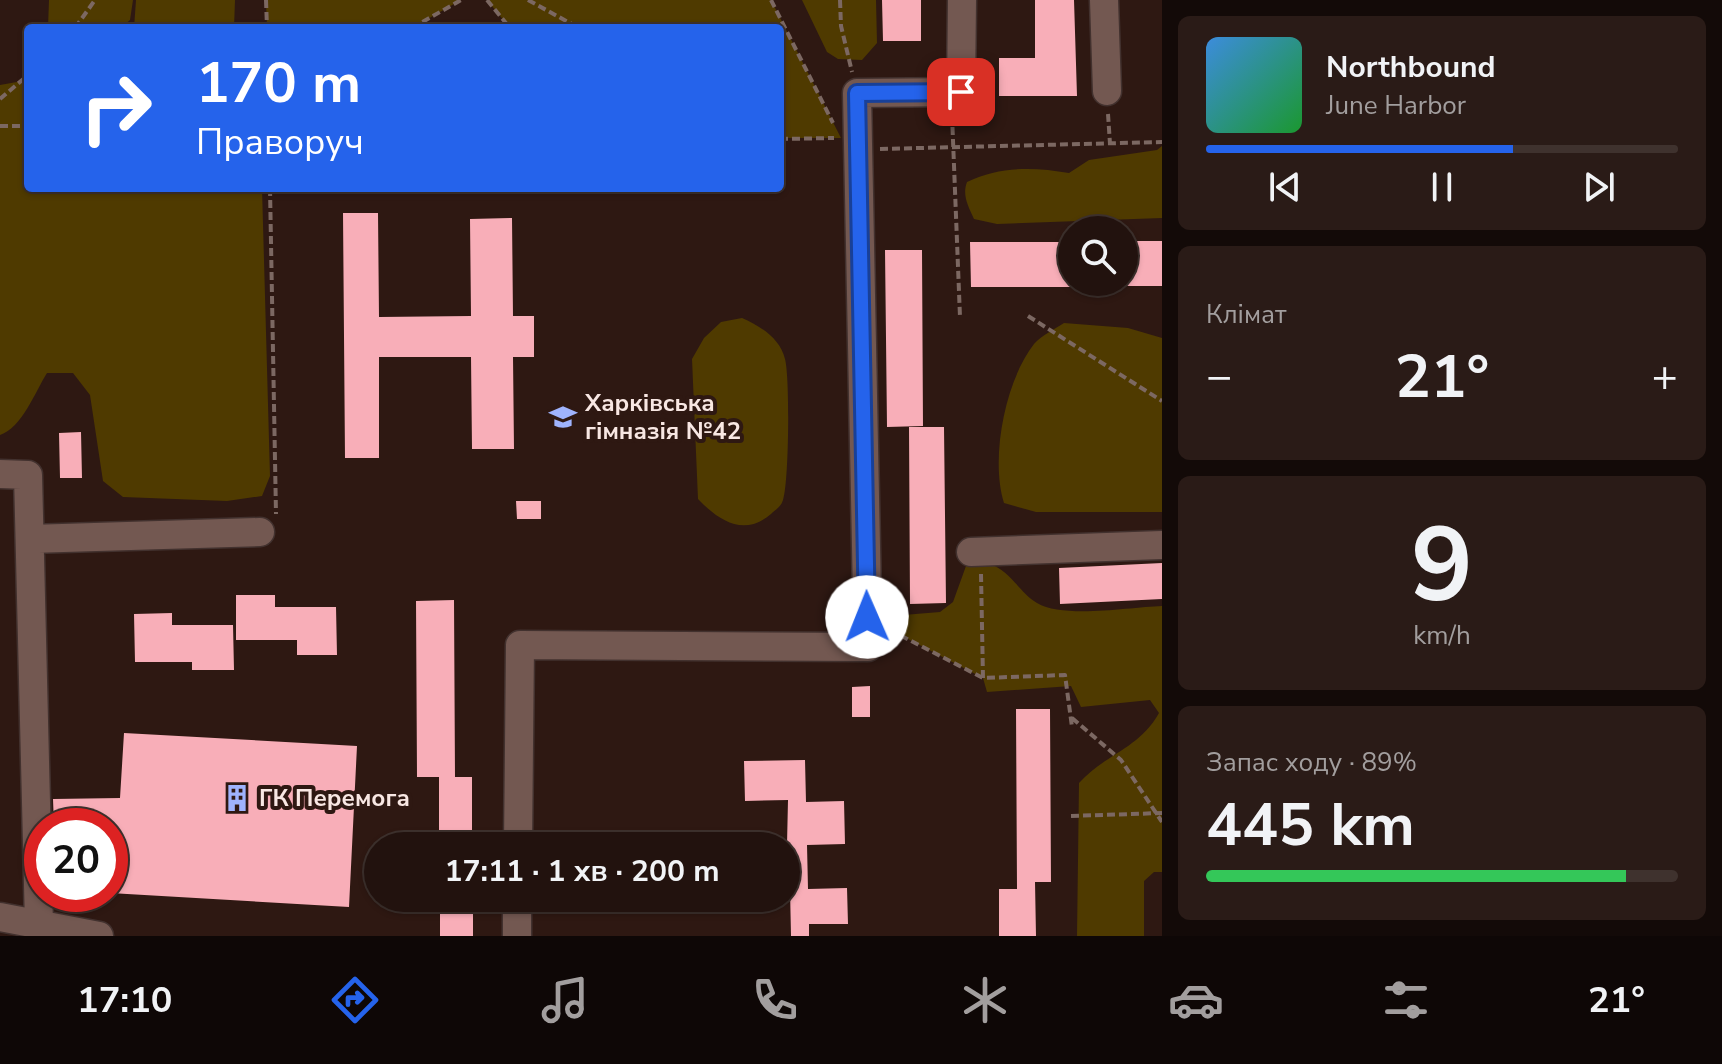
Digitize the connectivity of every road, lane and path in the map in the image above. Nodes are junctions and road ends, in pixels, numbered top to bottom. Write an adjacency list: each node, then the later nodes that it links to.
1 (95, 0): 10 (path)
2 (266, 0): 11 (path)
3 (461, 0): 12 (path)
4 (487, 0): 13 (path)
5 (528, 0): 14 (path)
6 (771, 0): 23 (path)
7 (840, 0): 18 (path)
8 (962, 0): 17 (street)
9 (1104, 0): 16 (street)
10 (78, 24)
11 (267, 24)
12 (419, 24)
13 (507, 24)
14 (572, 24)
15 (24, 78): 19 (path)
16 (1107, 91): 25 (path)
17 (952, 92): 18 (street); 26 (path)
18 (857, 93): 23 (street)
19 (0, 99)
20 (0, 126): 21 (path)
21 (24, 126)
22 (784, 138): 23 (path)
23 (852, 142): 26 (path); 36 (street)
24 (1162, 142): 25 (path)
25 (1110, 144): 26 (path)
26 (953, 147): 29 (path)
27 (270, 192): 32 (path)
28 (1028, 316): 30 (path)
29 (960, 317)
30 (1162, 401)
31 (0, 474): 33 (street)
32 (260, 532): 33 (street)
33 (30, 539): 46 (street)
34 (1162, 545): 35 (street)
35 (976, 552): 37 (path)
36 (867, 617): 37 (path); 43 (street)
37 (983, 678): 38 (path)
38 (1071, 716): 39 (path); 40 (path)
39 (1072, 727)
40 (1160, 814): 41 (path); 42 (path)
41 (1071, 816)
42 (1162, 822)
43 (518, 832)
44 (517, 912): 48 (street)
45 (0, 917): 46 (street)
46 (39, 925): 47 (street)
47 (99, 936)
48 (517, 936)

